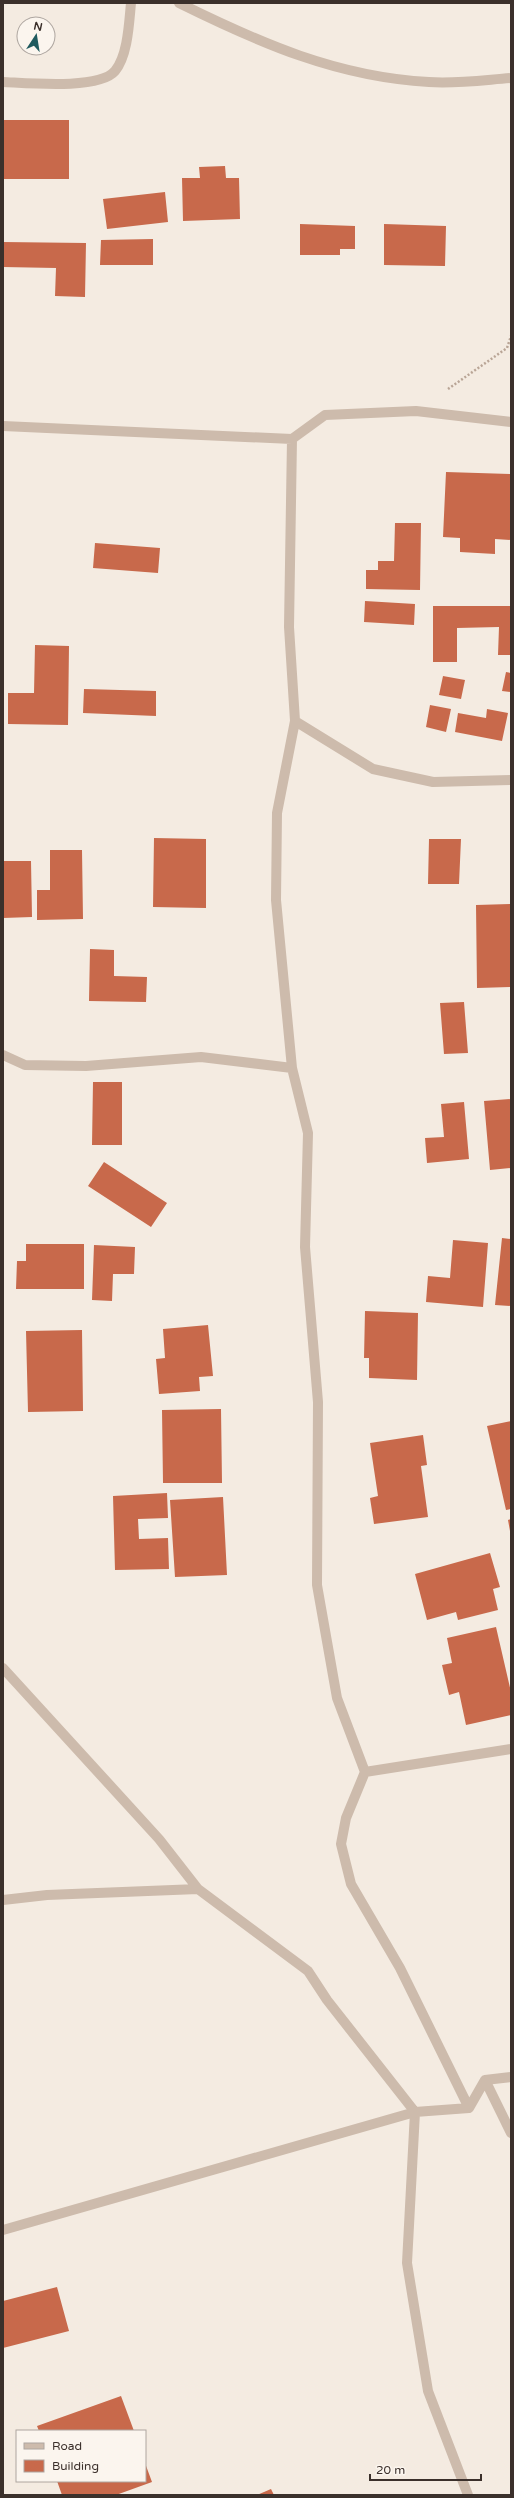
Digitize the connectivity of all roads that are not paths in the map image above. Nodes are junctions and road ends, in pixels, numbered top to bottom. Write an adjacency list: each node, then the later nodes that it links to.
1 (131, 3): 4 (street)
2 (179, 3): 3 (street)
3 (511, 78)
4 (3, 82)
5 (511, 422): 7 (street)
6 (3, 426): 7 (street)
7 (292, 439): 8 (street)
8 (295, 721): 9 (street); 11 (street)
9 (511, 780)
10 (3, 1055): 11 (street)
11 (292, 1068): 14 (street)
12 (3, 1668): 15 (street)
13 (511, 1749): 14 (street)
14 (365, 1772): 19 (street)
15 (198, 1889): 16 (street); 20 (street)
16 (3, 1900)
17 (511, 2077): 18 (street)
18 (485, 2080): 19 (street); 21 (street)
19 (469, 2108): 20 (street)
20 (415, 2112): 22 (street); 23 (street)
21 (511, 2133)
22 (3, 2230)
23 (468, 2495)

